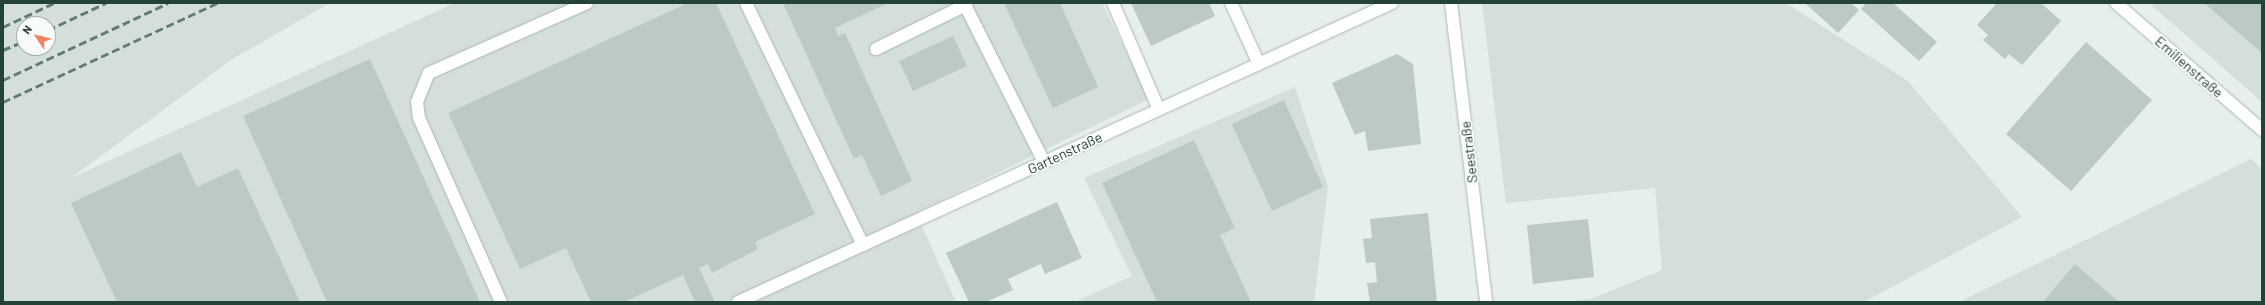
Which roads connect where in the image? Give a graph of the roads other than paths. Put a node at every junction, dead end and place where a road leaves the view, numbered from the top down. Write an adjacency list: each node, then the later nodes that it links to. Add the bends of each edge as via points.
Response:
1 (587, 3): 15 (street, via 429,73 417,102 419,118)
2 (746, 3): 14 (street)
3 (1113, 3): 11 (street)
4 (1231, 3): 10 (street)
5 (1392, 3): 10 (street, Gartenstraße)
6 (1451, 3): 17 (street, Seestraße)
7 (2116, 3): 12 (street, Emilienstraße)
8 (965, 4): 9 (street); 13 (street)
9 (876, 50)
10 (1259, 64): 11 (street, Gartenstraße)
11 (1158, 110): 13 (street, Gartenstraße)
12 (2262, 130)
13 (1044, 162): 14 (street, Gartenstraße)
14 (863, 245): 16 (street, Gartenstraße)
15 (501, 302)
16 (738, 302)
17 (1486, 302)

